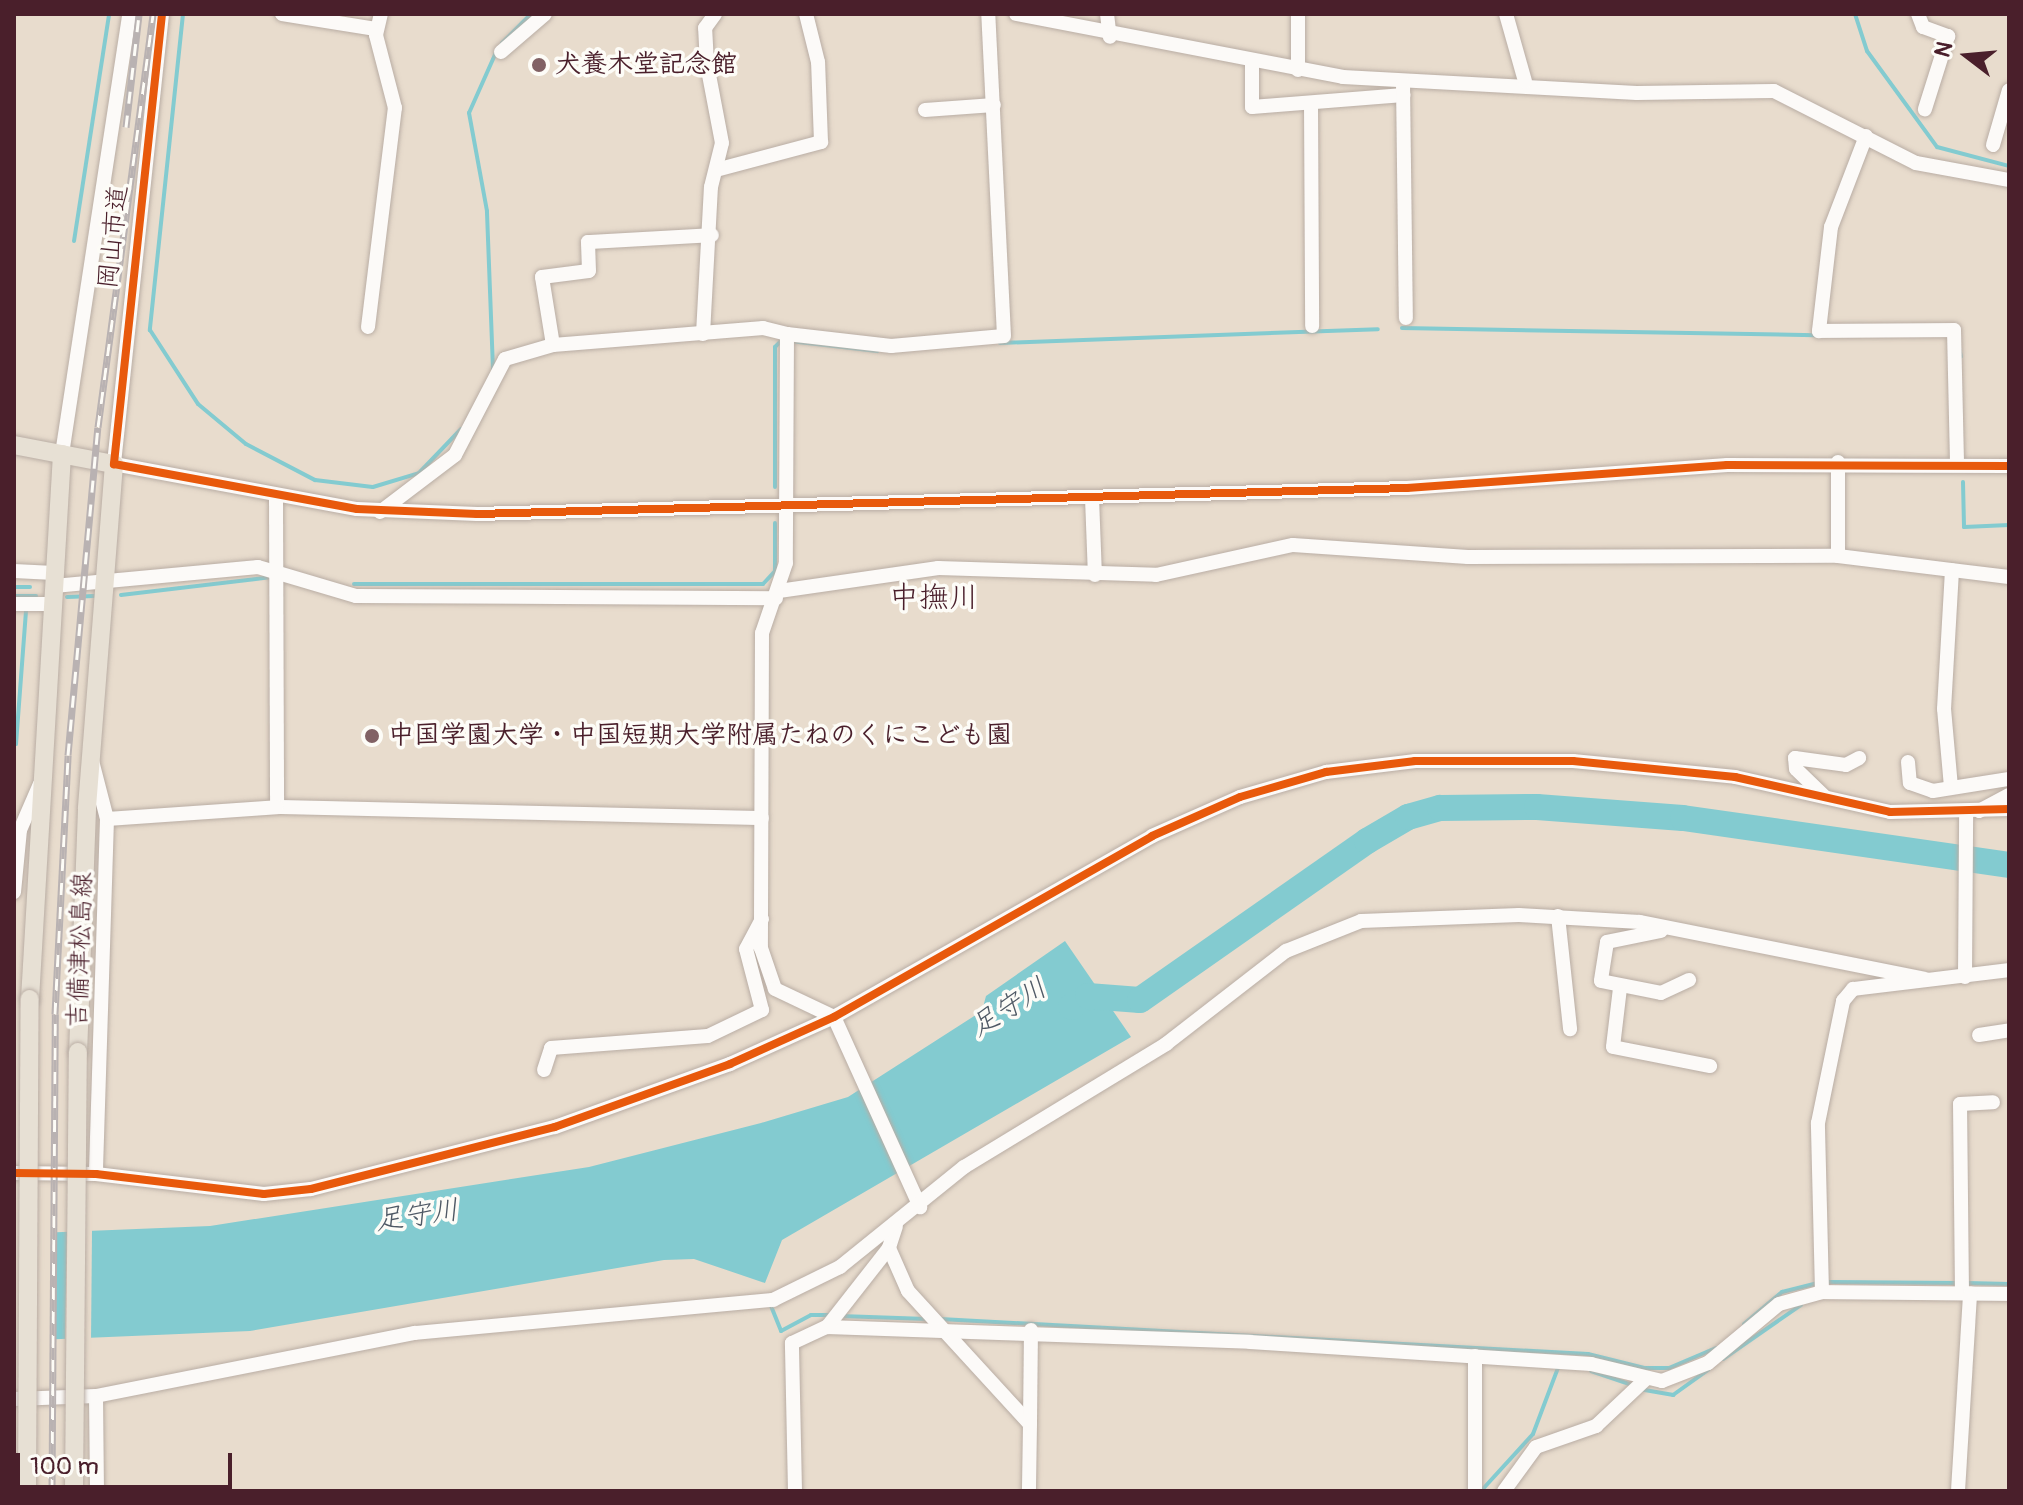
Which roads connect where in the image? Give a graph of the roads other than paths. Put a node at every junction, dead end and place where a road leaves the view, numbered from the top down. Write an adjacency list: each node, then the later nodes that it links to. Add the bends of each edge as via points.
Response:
1 (129, 14): 38 (street, 岡山市道)
2 (162, 14): 40 (street, 岡山市道)
3 (282, 14): 14 (street)
4 (381, 14): 14 (street)
5 (545, 14): 16 (street)
6 (715, 14): 28 (street, via 705,28 722,143)
7 (806, 14): 28 (street, via 818,62 821,142)
8 (988, 14): 23 (street)
9 (1016, 14): 15 (street)
10 (1107, 14): 15 (street)
11 (1298, 14): 18 (street)
12 (1506, 14): 19 (street)
13 (1918, 14): 24 (street, via 1923,27 1948,36)
14 (376, 29): 33 (street, via 395,108)
15 (1110, 37): 17 (street)
16 (501, 52)
17 (1252, 63): 18 (street); 22 (street, via 1252,107)
18 (1298, 70): 20 (street)
19 (1525, 81): 20 (street); 26 (street, via 1637,93 1774,91)
20 (1403, 89): 22 (street); 31 (street)
21 (2009, 90): 27 (street)
22 (1311, 103): 32 (street)
23 (994, 105): 25 (street); 35 (street, via 1004,336 891,346)
24 (1925, 109)
25 (925, 110)
26 (1866, 136): 29 (street, via 1936,170); 41 (street, via 1831,227 1819,331 1954,337)
27 (1993, 145)
28 (716, 170): 30 (street)
29 (2009, 180)
30 (712, 235): 34 (street); 36 (street, via 588,242 589,271 542,277)
31 (1406, 318)
32 (1312, 326)
33 (368, 327)
34 (703, 334): 35 (street); 36 (street)
35 (786, 338): 45 (street)
36 (553, 345): 46 (street, via 505,359 455,455)
37 (14, 445): 38 (main road)
38 (62, 454): 40 (main road); 54 (main road, 吉備津松島線)
39 (1838, 462): 41 (street); 44 (street, via 1407,488); 47 (street)
40 (114, 464): 43 (street); 53 (main road, 吉備津松島線)
41 (1957, 464): 42 (street)
42 (2009, 466)
43 (276, 496): 46 (street); 48 (street)
44 (1092, 498): 45 (street); 51 (street)
45 (781, 505): 46 (street); 55 (street, via 786,563)
46 (380, 512)
47 (1838, 556): 49 (street); 51 (street, via 1468,557 1293,545 1156,575)
48 (278, 568): 53 (street); 55 (street, via 356,596); 65 (street)
49 (1952, 570): 52 (street); 62 (street, via 1944,709)
50 (14, 571): 54 (street)
51 (1095, 575): 55 (street, via 938,568)
52 (2009, 577)
53 (105, 585): 54 (street); 57 (main road, 吉備津松島線)
54 (53, 588): 56 (street); 61 (main road, 吉備津松島線)
55 (778, 594): 68 (street, via 762,633)
56 (23, 604)
57 (91, 756): 69 (street); 104 (main road, 吉備津松島線, bridge, via 78,1052)
58 (1859, 758): 64 (street, via 1846,765 1795,758 1796,769)
59 (1908, 762): 62 (street, via 1918,788)
60 (2009, 779): 62 (street)
61 (40, 784): 70 (street); 103 (main road, 吉備津松島線, bridge, via 30,999)
62 (1951, 787)
63 (2009, 795): 67 (street)
64 (1825, 797): 67 (street, via 1890,812); 80 (street, via 1694,771 1573,761 1415,761 1326,772 1240,797 1152,836)
65 (277, 807): 68 (street); 69 (street)
66 (2009, 809): 67 (street)
67 (1969, 816): 76 (street)
68 (762, 818): 73 (street)
69 (107, 819): 88 (street)
70 (17, 829): 71 (street)
71 (14, 892)
72 (1558, 916): 74 (street); 81 (street); 89 (street, via 1409,917 1324,931 1286,951 1166,1044 989,1149)
73 (762, 919): 80 (street, via 761,948 775,989); 85 (street, via 746,949 762,1010 708,1036 551,1048)
74 (1685, 928): 77 (street); 79 (street, via 1607,942 1601,981)
75 (2009, 970): 76 (street)
76 (1964, 973): 77 (street)
77 (1924, 979): 92 (street, via 1853,989 1843,1001 1818,1123)
78 (1689, 980): 79 (street, via 1661,993)
79 (1620, 988): 84 (street, via 1613,1047)
80 (835, 1019): 88 (street, via 618,1107 311,1189 264,1194); 89 (street)
81 (1570, 1029)
82 (2009, 1030): 83 (street)
83 (1979, 1035)
84 (1710, 1066)
85 (544, 1070)
86 (1993, 1102): 93 (street, via 1960,1104)
87 (14, 1173): 88 (street)
88 (96, 1174)
89 (918, 1203): 90 (street)
90 (896, 1226): 91 (street); 100 (street, via 811,1284 752,1305 415,1333)
91 (889, 1248): 95 (street); 96 (street, via 924,1311)
92 (1821, 1286): 93 (street); 99 (street, via 1779,1304 1742,1340 1683,1376)
93 (1966, 1292): 94 (street); 110 (street)
94 (2009, 1294)
95 (833, 1320): 96 (street); 106 (street, via 792,1343)
96 (944, 1330): 97 (street); 102 (street)
97 (1031, 1330): 98 (street); 102 (street)
98 (1475, 1356): 99 (street, via 1591,1364); 108 (street)
99 (1640, 1385): 109 (street, via 1596,1426 1536,1447)
100 (96, 1396): 101 (street); 105 (street)
101 (14, 1399)
102 (1030, 1424): 107 (street)
103 (27, 1491)
104 (74, 1491)
105 (97, 1491)
106 (795, 1491)
107 (1029, 1491)
108 (1475, 1491)
109 (1504, 1491)
110 (1958, 1491)

